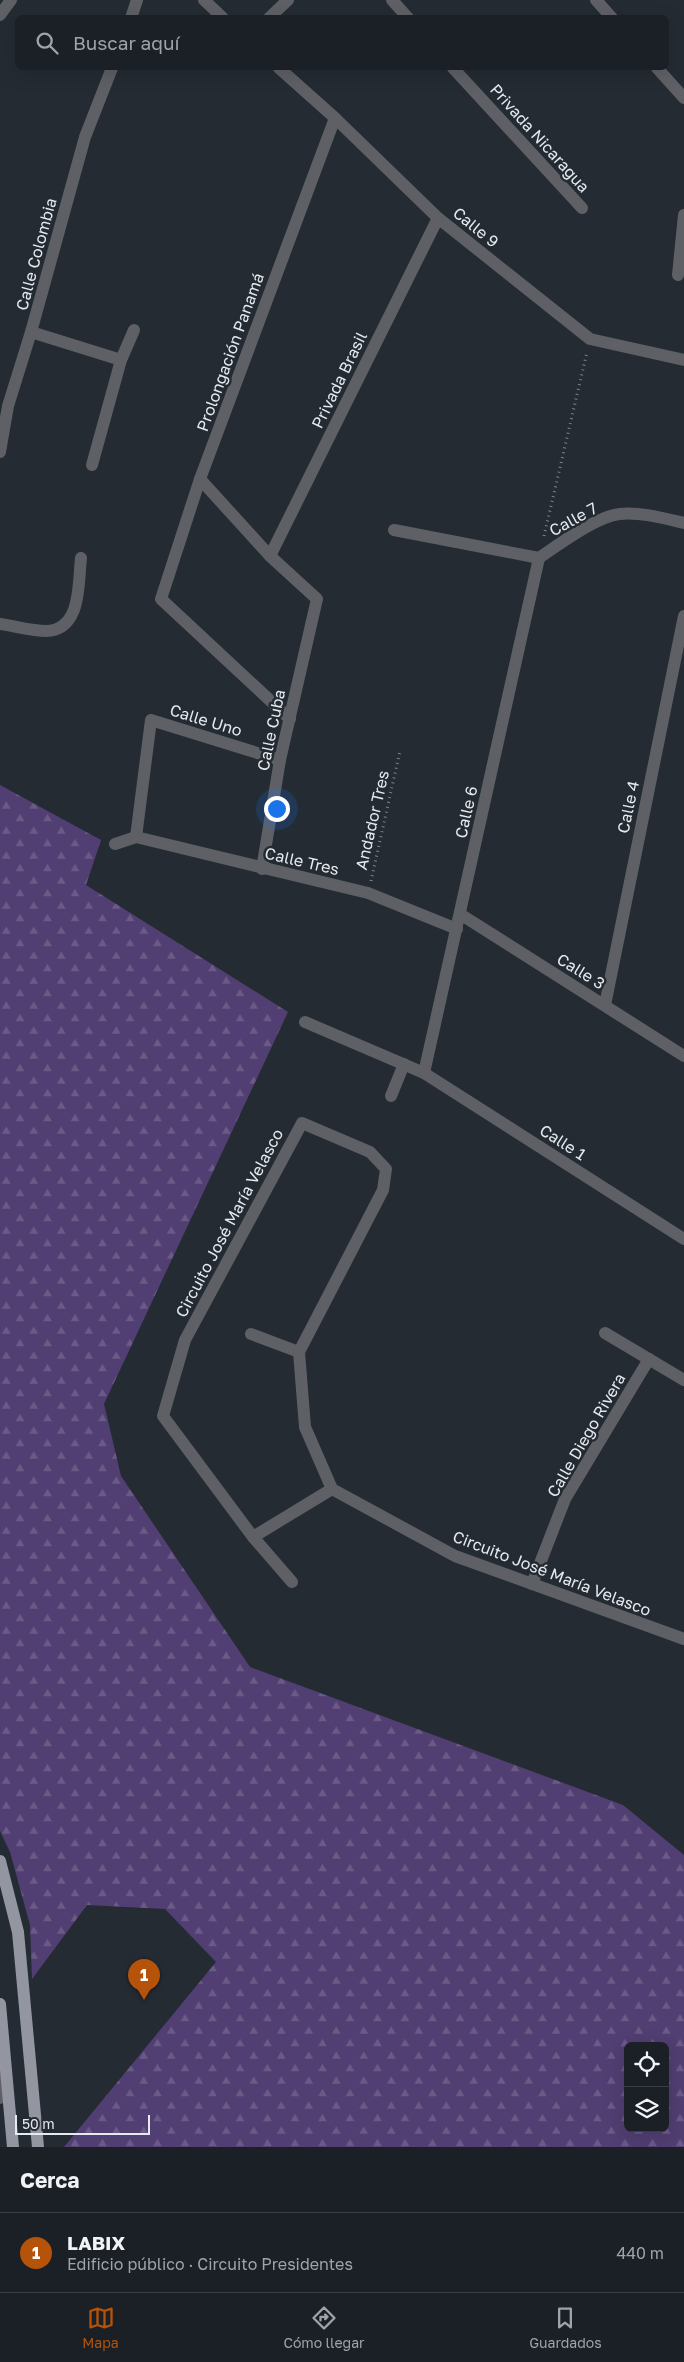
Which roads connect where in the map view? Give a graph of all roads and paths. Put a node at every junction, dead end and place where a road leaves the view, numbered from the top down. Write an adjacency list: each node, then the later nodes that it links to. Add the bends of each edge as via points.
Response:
1 (11, 0): 7 (street)
2 (137, 0): 8 (street)
3 (204, 0): 9 (street)
4 (288, 0): 10 (street)
5 (392, 0): 11 (street)
6 (596, 0): 12 (street)
7 (0, 15)
8 (132, 15)
9 (220, 15)
10 (272, 15)
11 (405, 15)
12 (609, 15)
13 (111, 70): 24 (street, Calle Colombia, via 85,137)
14 (281, 70): 18 (street, Calle 9)
15 (455, 70): 19 (street, Privada Nicaragua)
16 (659, 70): 17 (street)
17 (684, 98)
18 (335, 118): 21 (street, Calle 9); 31 (street, Prolongación Panamá)
19 (582, 208)
20 (684, 215): 22 (street)
21 (438, 218): 25 (street, Calle 9); 34 (street, Privada Brasil)
22 (678, 274)
23 (134, 330): 26 (street)
24 (31, 332): 26 (street); 28 (street, Calle Colombia)
25 (590, 340): 27 (street, Calle 9); 36 (path)
26 (121, 360): 30 (street)
27 (684, 360)
28 (4, 404): 29 (street, Calle Colombia)
29 (0, 452)
30 (92, 465)
31 (200, 479): 34 (street); 39 (street, Prolongación Panamá, via 161,599)
32 (684, 523): 36 (street, Calle 7, via 649,515 618,514 586,528)
33 (394, 530): 36 (street)
34 (270, 556): 39 (street, Calle Cuba, via 317,599)
35 (81, 558): 38 (street, via 76,611 62,625 47,631)
36 (539, 558): 46 (street, Calle 6)
37 (684, 616): 48 (street, Calle 4)
38 (0, 624)
39 (290, 719): 41 (street, Calle Cuba)
40 (400, 752): 45 (path, Andador Tres)
41 (280, 760): 42 (street, Calle Uno, via 151,720); 44 (street, Calle Cuba)
42 (136, 836): 43 (street); 44 (street, Calle Tres)
43 (115, 844)
44 (262, 869): 45 (street, Calle Tres)
45 (368, 893): 47 (street, Calle Tres)
46 (460, 914): 47 (street, Calle 6); 48 (street, Calle 3)
47 (457, 929): 52 (street, Calle 6)
48 (605, 1005): 50 (street, Calle 3)
49 (305, 1022): 51 (street, Calle 1)
50 (684, 1056)
51 (404, 1064): 52 (street, Calle 1); 53 (street)
52 (424, 1073): 54 (street, Calle 1)
53 (392, 1096)
54 (684, 1239)
55 (605, 1333): 58 (street)
56 (251, 1334): 57 (street)
57 (299, 1352): 60 (street, via 305,1427); 61 (street, Circuito José María Velasco, via 383,1190 386,1169 370,1152 302,1123 185,1340 163,1416)
58 (649, 1359): 59 (street); 63 (street, Calle Diego Rivera, via 565,1499)
59 (684, 1380)
60 (332, 1489): 61 (street); 63 (street, Circuito José María Velasco, via 455,1556)
61 (253, 1537): 62 (street)
62 (292, 1582)
63 (532, 1584): 64 (street, Circuito José María Velasco)
64 (684, 1639)
65 (0, 1861): 70 (main road, via 18,1932)
66 (0, 2004): 67 (main road)
67 (6, 2071): 68 (street); 69 (main road)
68 (0, 2098)
69 (13, 2147)
70 (38, 2147)

